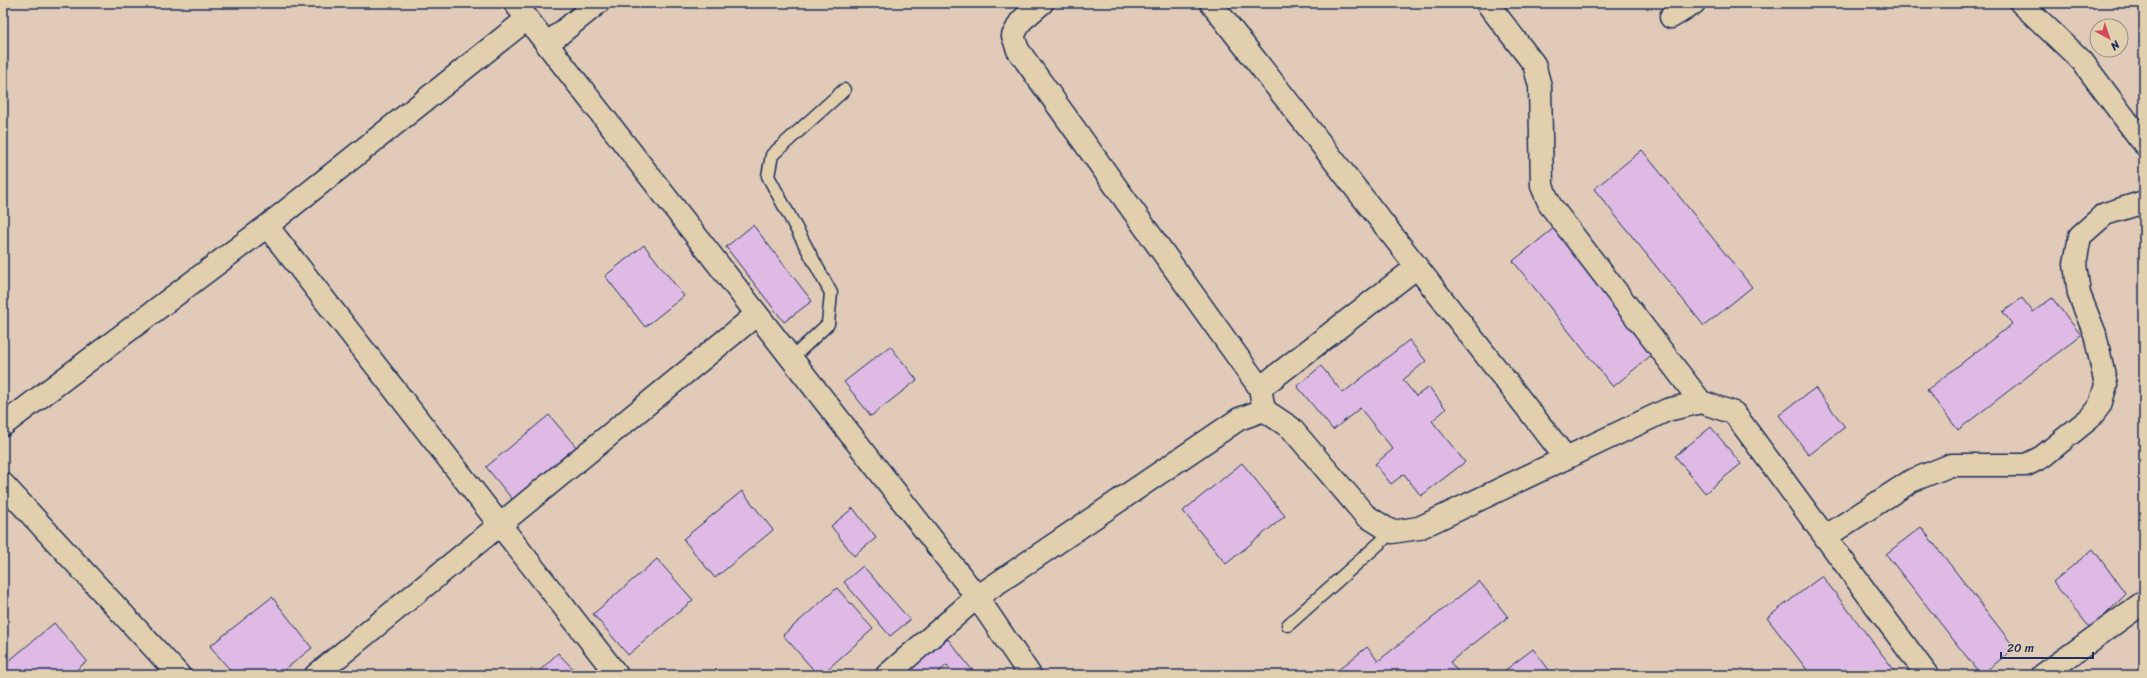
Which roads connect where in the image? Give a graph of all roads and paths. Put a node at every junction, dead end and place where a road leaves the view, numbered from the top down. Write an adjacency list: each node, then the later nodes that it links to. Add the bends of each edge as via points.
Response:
1 (598, 3): 9 (street)
2 (1042, 3): 17 (street, via 1021,20 1012,36 1018,50)
3 (1211, 3): 14 (street)
4 (1487, 3): 18 (street, via 1534,64 1540,86 1542,186 1550,205)
5 (1694, 3): 8 (street)
6 (2021, 3): 11 (street, via 2082,61)
7 (521, 11): 9 (street); 13 (street)
8 (1671, 17)
9 (547, 44): 15 (street)
10 (844, 90): 16 (lane, via 772,155 768,176 831,293 828,324)
11 (2144, 144)
12 (2144, 202): 25 (street, via 2105,214 2080,236 2076,264 2079,294 2095,334 2106,384 2100,405 2090,418 2042,458 2026,465 1951,465 1911,481)
13 (267, 226): 20 (street); 23 (street)
14 (1417, 267): 17 (street); 21 (street)
15 (756, 315): 16 (street); 23 (street)
16 (791, 359): 26 (street)
17 (1260, 388): 19 (street)
18 (1701, 402): 21 (street, via 1667,410); 25 (street, via 1734,413)
19 (1264, 410): 24 (street, via 1291,428 1365,515); 26 (street, via 1239,419)
20 (3, 425)
21 (1566, 458): 24 (street, via 1419,528)
22 (3, 484): 29 (street)
23 (499, 526): 30 (street); 31 (street)
24 (1392, 532): 28 (lane)
25 (1825, 537): 34 (street)
26 (977, 597): 32 (street); 33 (street)
27 (2143, 605): 35 (street)
28 (1288, 625)
29 (179, 675)
30 (316, 675)
31 (617, 675)
32 (887, 675)
33 (1030, 675)
34 (1927, 675)
35 (2043, 675)

